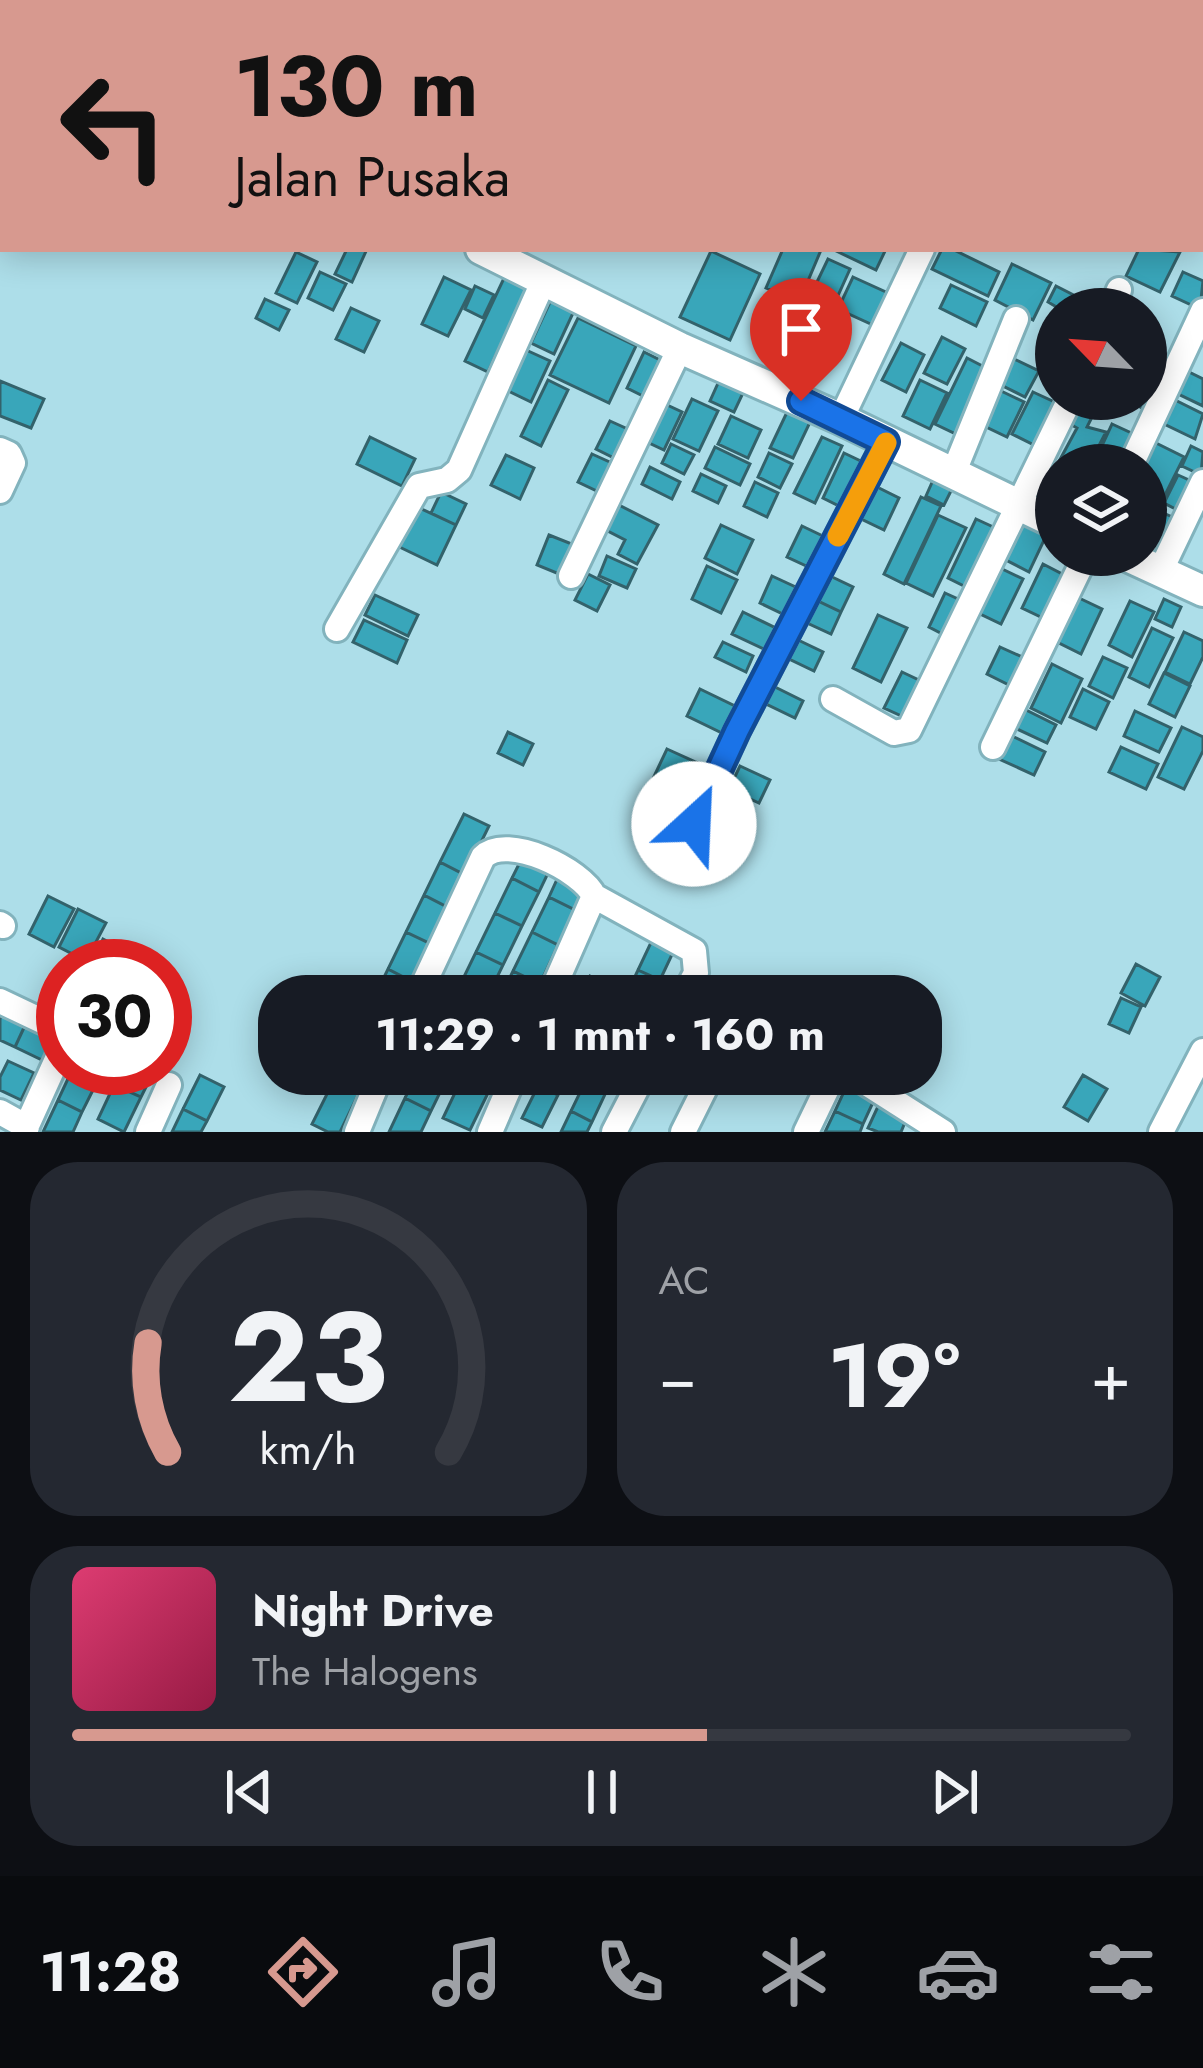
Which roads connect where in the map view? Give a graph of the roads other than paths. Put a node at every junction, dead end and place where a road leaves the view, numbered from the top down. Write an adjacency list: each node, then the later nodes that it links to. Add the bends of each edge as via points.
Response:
1 (921, 252): 7 (street)
2 (514, 256): 3 (street)
3 (544, 280): 6 (street); 22 (street, via 459,470 418,486)
4 (1203, 311): 10 (street)
5 (1016, 319): 12 (street)
6 (680, 348): 7 (street); 19 (street)
7 (841, 419): 9 (street)
8 (1060, 420): 15 (street)
9 (886, 442): 12 (street); 25 (street)
10 (1141, 444)
11 (0, 450): 14 (street, via 13,463)
12 (953, 474): 15 (street)
13 (1203, 482): 17 (street)
14 (0, 491)
15 (1020, 506): 16 (street); 23 (street, via 909,730 894,734)
16 (1035, 513)
17 (1167, 557)
18 (1167, 575): 21 (street)
19 (571, 576)
20 (1076, 576): 24 (street)
21 (1203, 591)
22 (337, 629)
23 (833, 700)
24 (993, 747)
25 (694, 824)
26 (594, 896): 27 (street, via 587,883 522,849 490,850); 28 (street); 29 (street, via 694,951)
27 (428, 975)
28 (559, 975)
29 (695, 975)
30 (0, 1001): 31 (street)
31 (36, 1018)
32 (1203, 1052): 50 (street)
33 (41, 1095): 43 (street)
34 (165, 1095): 44 (street)
35 (372, 1095): 45 (street)
36 (506, 1095): 46 (street)
37 (633, 1095): 47 (street)
38 (702, 1095): 48 (street)
39 (824, 1095): 49 (street)
40 (883, 1095): 42 (street)
41 (0, 1112): 43 (street)
42 (931, 1128)
43 (26, 1129)
44 (148, 1132)
45 (357, 1132)
46 (490, 1132)
47 (614, 1132)
48 (683, 1132)
49 (806, 1132)
50 (1161, 1132)

